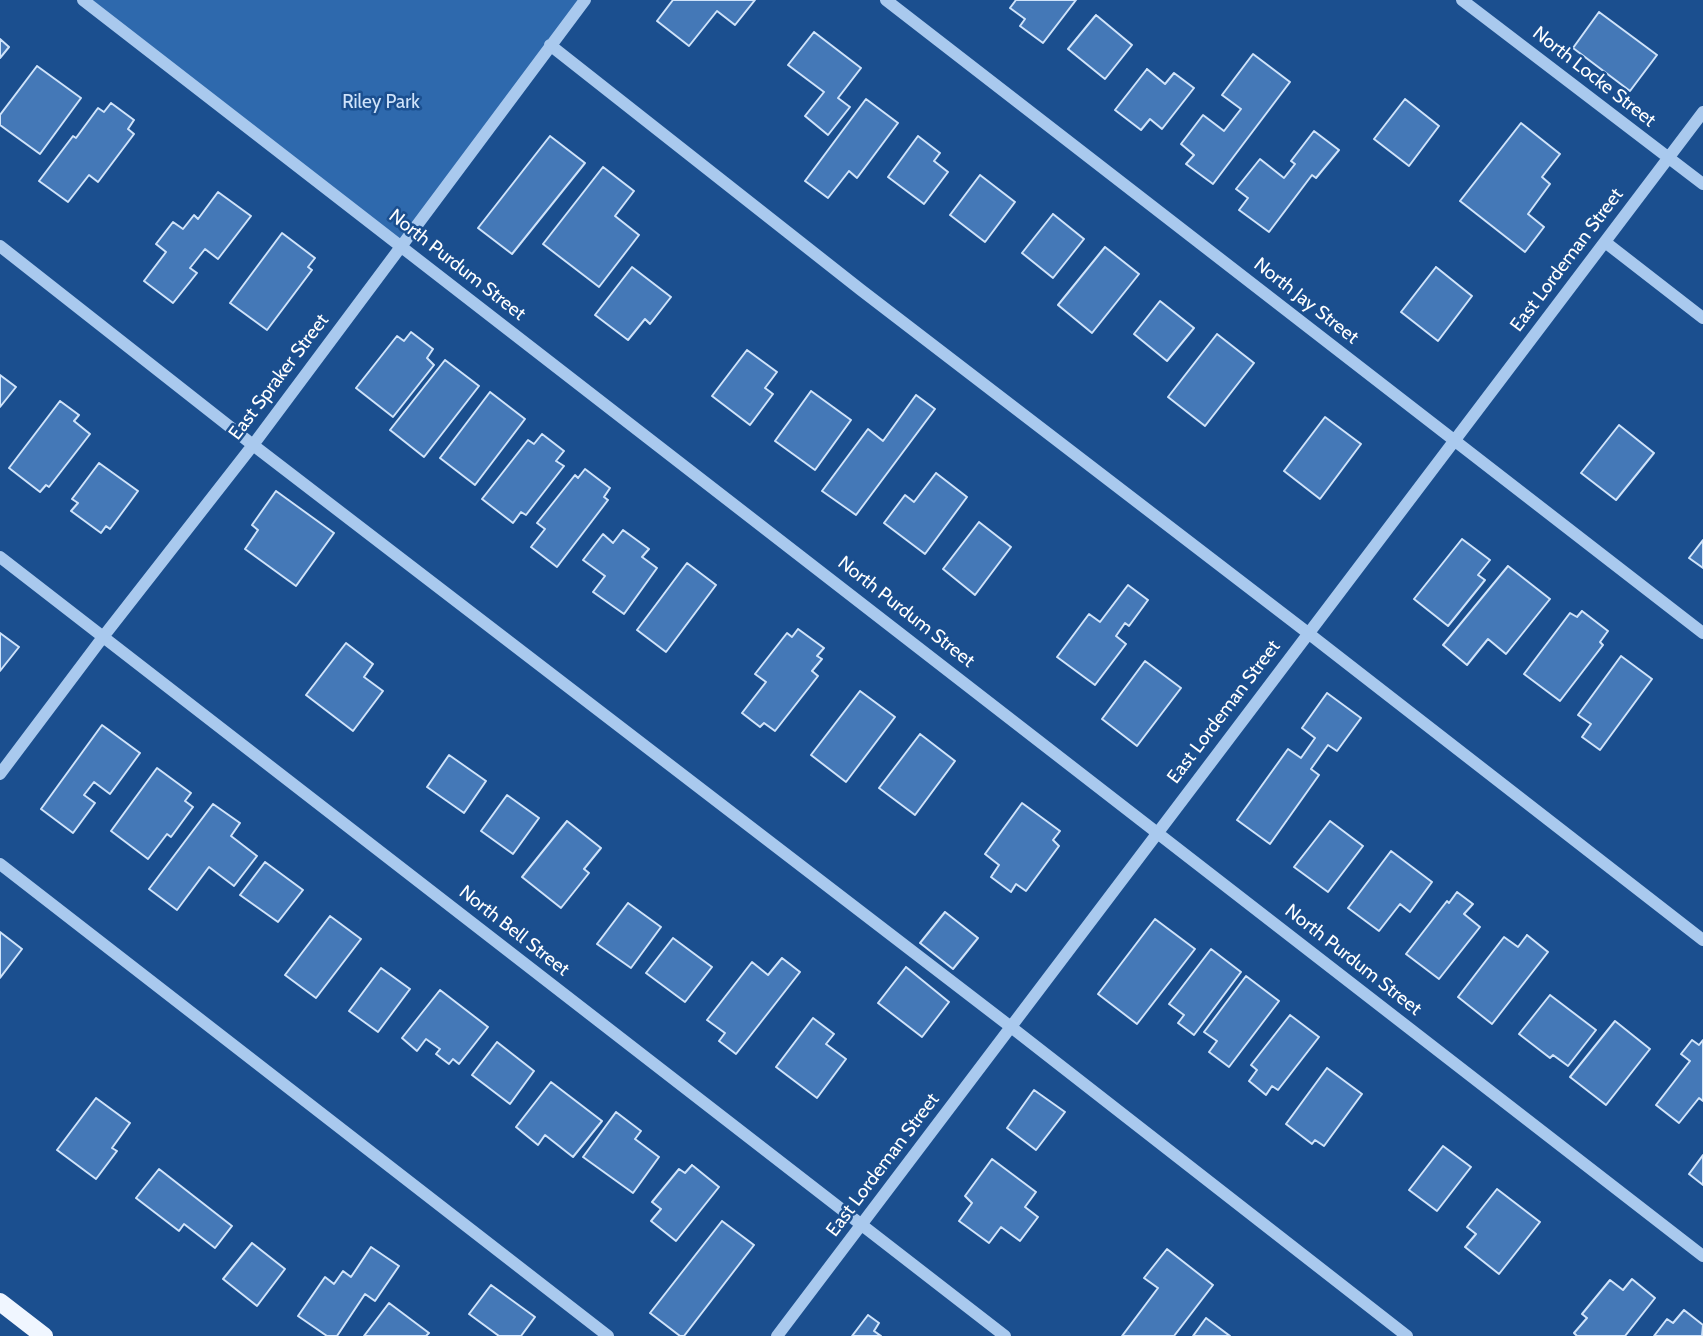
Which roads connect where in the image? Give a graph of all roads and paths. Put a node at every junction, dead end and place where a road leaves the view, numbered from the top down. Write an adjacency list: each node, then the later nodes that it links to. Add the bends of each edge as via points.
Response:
1 (83, 0): 11 (street, North Purdum Street)
2 (585, 0): 5 (street, East Spraker Street)
3 (886, 0): 13 (street, North Jay Street)
4 (1462, 0): 7 (street, North Locke Street)
5 (550, 45): 11 (street, East Spraker Street); 16 (street)
6 (1703, 112): 7 (street, East Lordeman Street)
7 (1668, 158): 8 (street, North Locke Street); 9 (street, East Lordeman Street)
8 (1703, 184)
9 (1605, 242): 12 (street); 13 (street, East Lordeman Street)
10 (0, 246): 14 (street)
11 (400, 246): 14 (street, East Spraker Street); 20 (street, North Purdum Street)
12 (1703, 318)
13 (1454, 440): 16 (street, East Lordeman Street); 17 (street, North Jay Street)
14 (253, 445): 18 (street, East Spraker Street); 23 (street)
15 (0, 557): 18 (street, North Bell Street)
16 (1308, 633): 20 (street, East Lordeman Street); 22 (street)
17 (1703, 633)
18 (103, 637): 19 (street, East Spraker Street); 24 (street, North Bell Street)
19 (0, 774)
20 (1158, 833): 23 (street, East Lordeman Street); 25 (street, North Purdum Street)
21 (0, 864): 28 (street)
22 (1703, 940)
23 (1011, 1027): 24 (street, East Lordeman Street); 31 (street)
24 (861, 1225): 29 (street, East Lordeman Street); 30 (street, North Bell Street)
25 (1703, 1256)
26 (0, 1302): 27 (main road)
27 (44, 1336)
28 (608, 1336)
29 (777, 1336)
30 (1004, 1336)
31 (1407, 1336)

